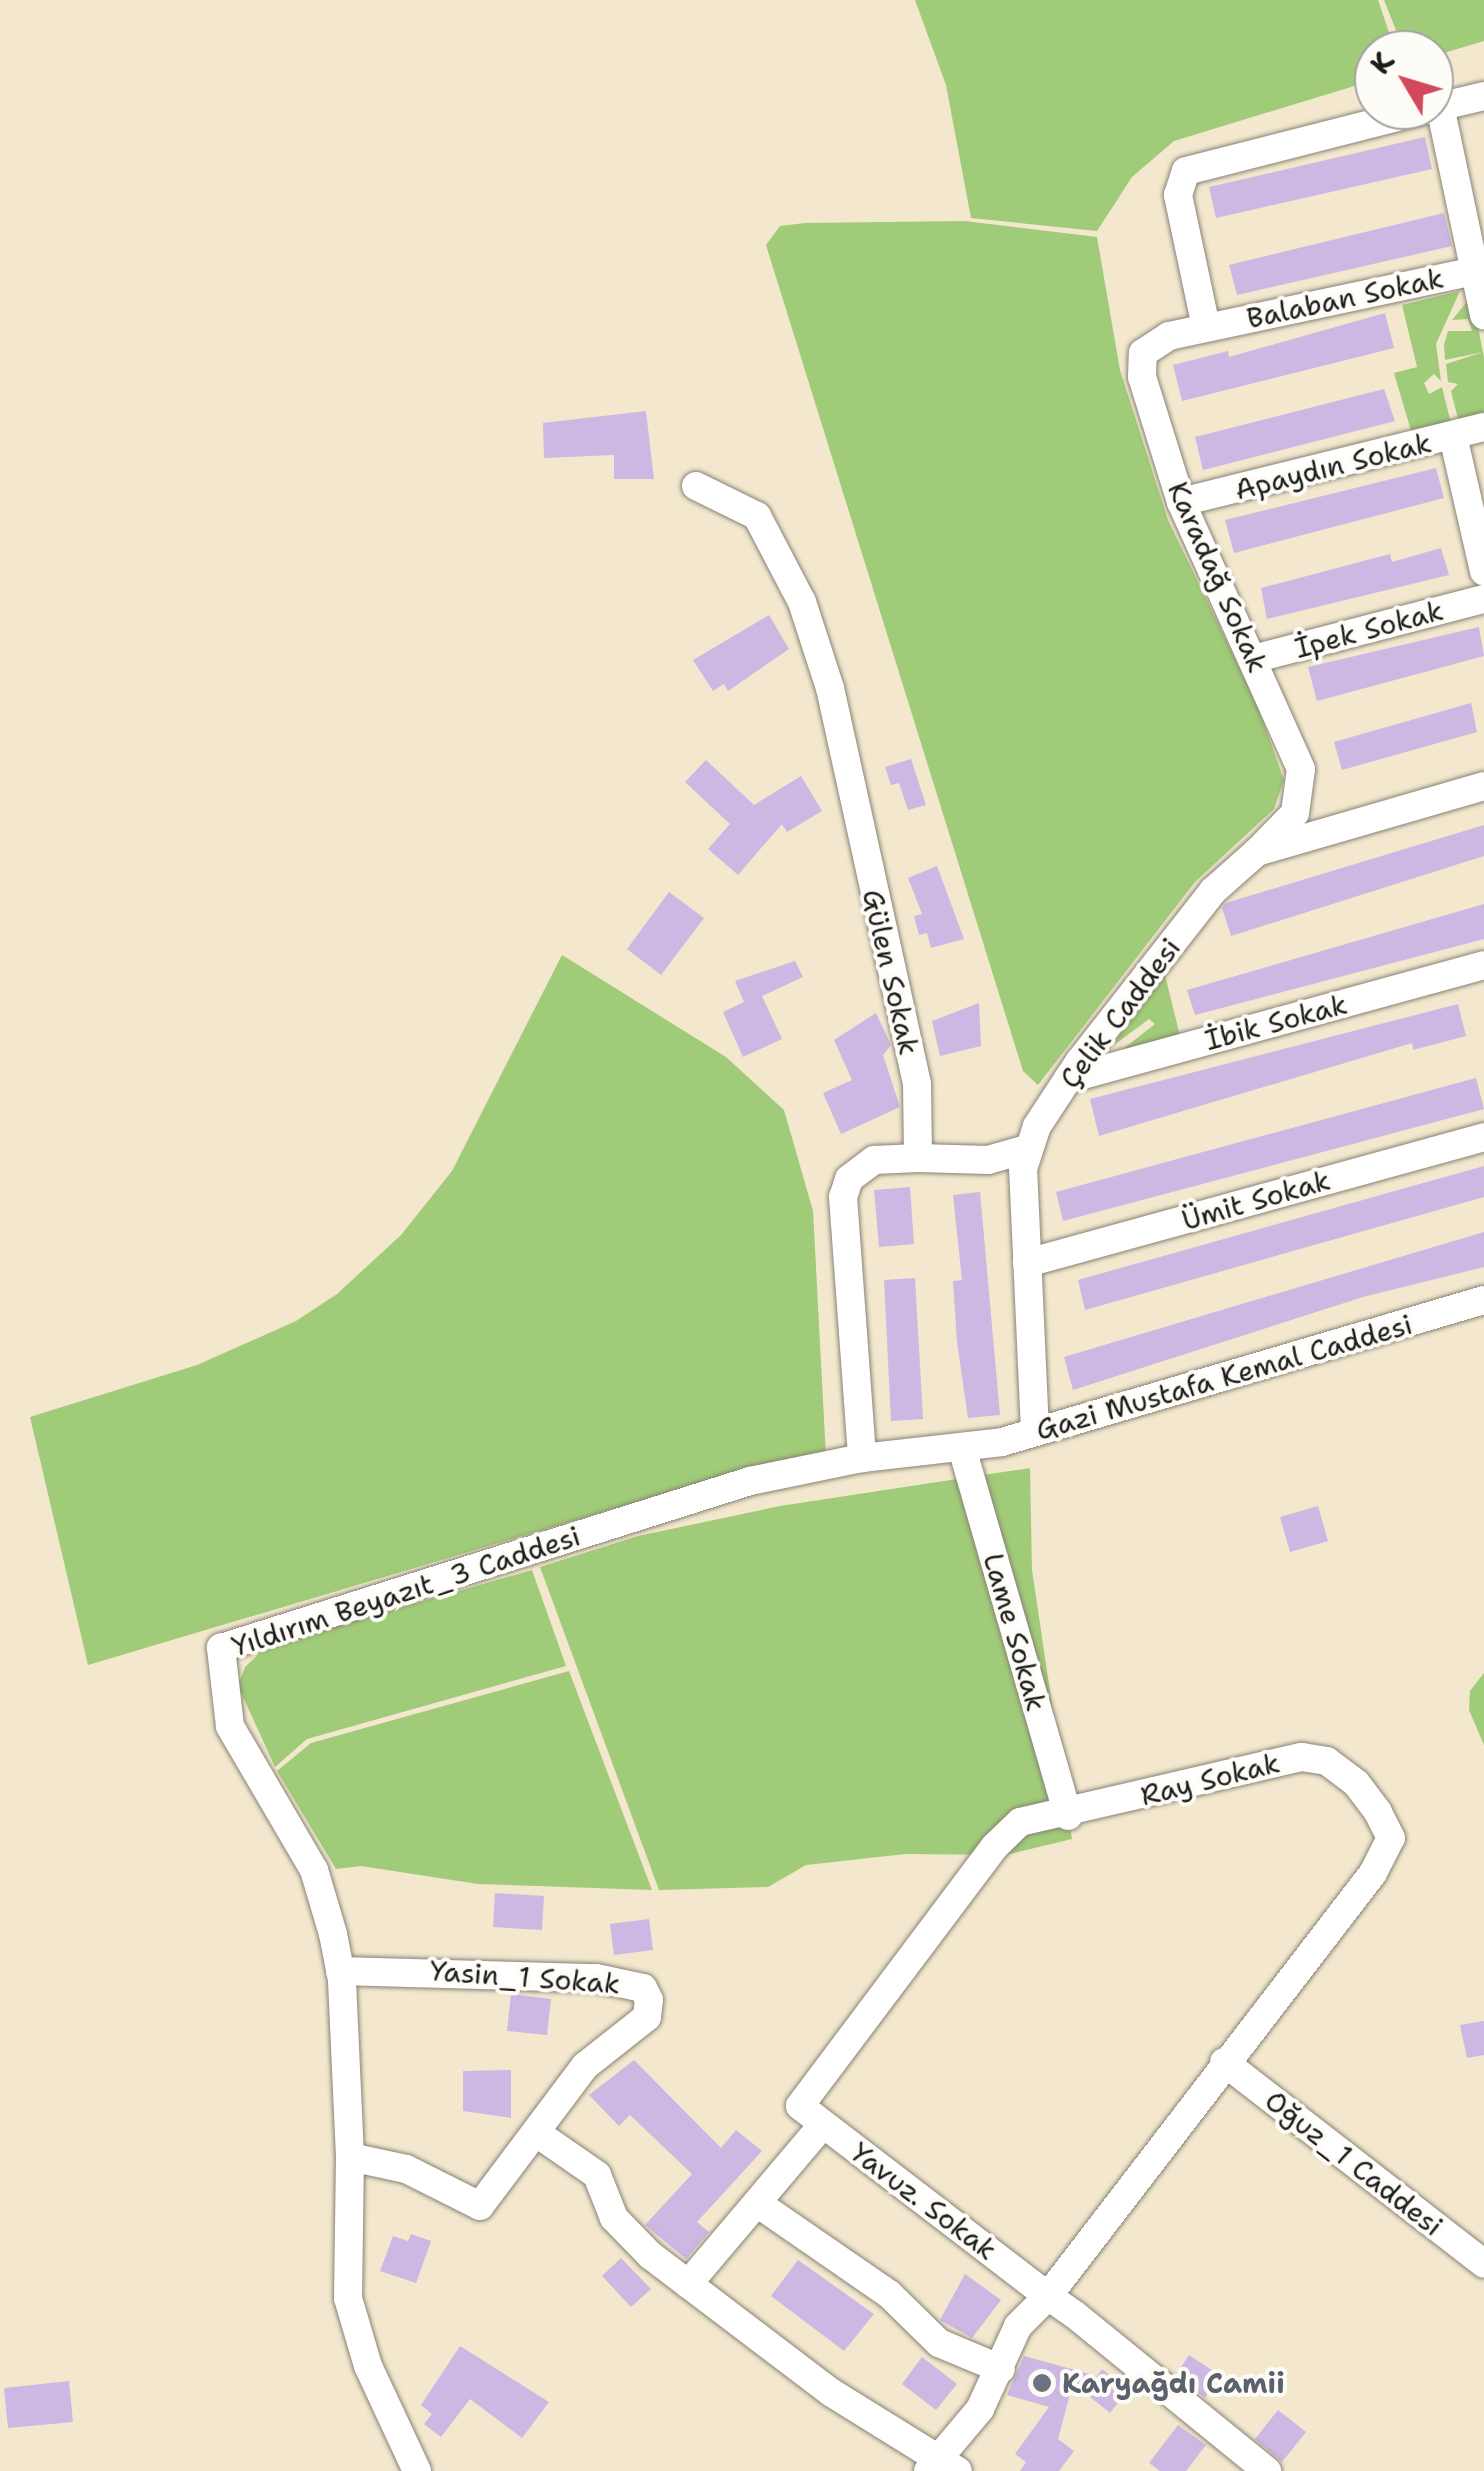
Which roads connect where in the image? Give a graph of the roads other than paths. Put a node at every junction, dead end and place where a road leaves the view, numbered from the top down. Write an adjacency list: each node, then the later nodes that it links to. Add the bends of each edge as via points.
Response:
1 (1484, 96): 2 (street)
2 (1454, 103)
3 (1354, 128): 7 (street, via 1186,170 1178,195)
4 (1439, 130): 5 (street)
5 (1479, 270): 6 (street); 7 (street, Balaban Sokak)
6 (1484, 315)
7 (1206, 327): 11 (street, Karadağ Sokak, via 1156,339 1140,364)
8 (1484, 427): 9 (street, Apaydın Sokak)
9 (1453, 436): 11 (street, Apaydın Sokak); 12 (street)
10 (696, 486): 21 (street, Gülen Sokak, via 756,516 802,602 830,688 917,1084)
11 (1182, 502): 14 (street, Karadağ Sokak)
12 (1484, 570)
13 (1484, 600): 14 (street, İpek Sokak)
14 (1254, 659): 16 (street, Karadağ Sokak, via 1303,779 1295,813)
15 (1484, 786): 16 (street, Çelik Caddesi)
16 (1257, 852): 18 (street, Çelik Caddesi, via 1214,890)
17 (1484, 965): 18 (street, İbik Sokak)
18 (1068, 1079): 20 (street, Çelik Caddesi)
19 (1484, 1136): 22 (street, Ümit Sokak)
20 (1027, 1149): 21 (street, via 988,1160); 22 (street)
21 (918, 1158): 26 (street, via 874,1160 849,1180 843,1197)
22 (1027, 1264): 24 (street)
23 (1484, 1300): 24 (street, Gazi Mustafa Kemal Caddesi)
24 (1035, 1431): 25 (street, Gazi Mustafa Kemal Caddesi)
25 (962, 1448): 26 (street, Yıldırım Beyazıt_3 Caddesi); 27 (street, Lame Sokak)
26 (862, 1458): 28 (street, Yıldırım Beyazıt_3 Caddesi, via 750,1481 221,1648 230,1726 314,1870)
27 (1068, 1816): 29 (street, Ray Sokak, via 1301,1757 1326,1761 1356,1782 1378,1812 1391,1838 1373,1873); 30 (street, Ray Sokak, via 1020,1822 995,1846)
28 (340, 1971): 32 (street, Yasin_1 Sokak, via 578,1976 643,1988 647,2017 585,2066); 33 (street, Yıldırım Beyazıt_3 Caddesi)
29 (1224, 2062): 35 (street, Oğuz_1 Caddesi); 37 (street, Ray Sokak)
30 (800, 2106): 31 (street, Yavuz. Sokak)
31 (823, 2124): 34 (street); 37 (street, Yavuz. Sokak)
32 (538, 2134): 33 (street, Yasin_1 Sokak, via 480,2206 406,2170); 36 (street, via 590,2166 625,2234)
33 (350, 2156): 40 (street, Yıldırım Beyazıt_3 Caddesi, via 348,2298 368,2366)
34 (757, 2203): 36 (street); 38 (street, via 889,2294 940,2343)
35 (1484, 2264)
36 (688, 2284): 39 (street)
37 (1048, 2296): 38 (street, Ray Sokak, via 1018,2326); 41 (street, Yavuz. Sokak)
38 (1000, 2369): 39 (street, Ray Sokak)
39 (942, 2467)
40 (416, 2471)
41 (1267, 2471)

